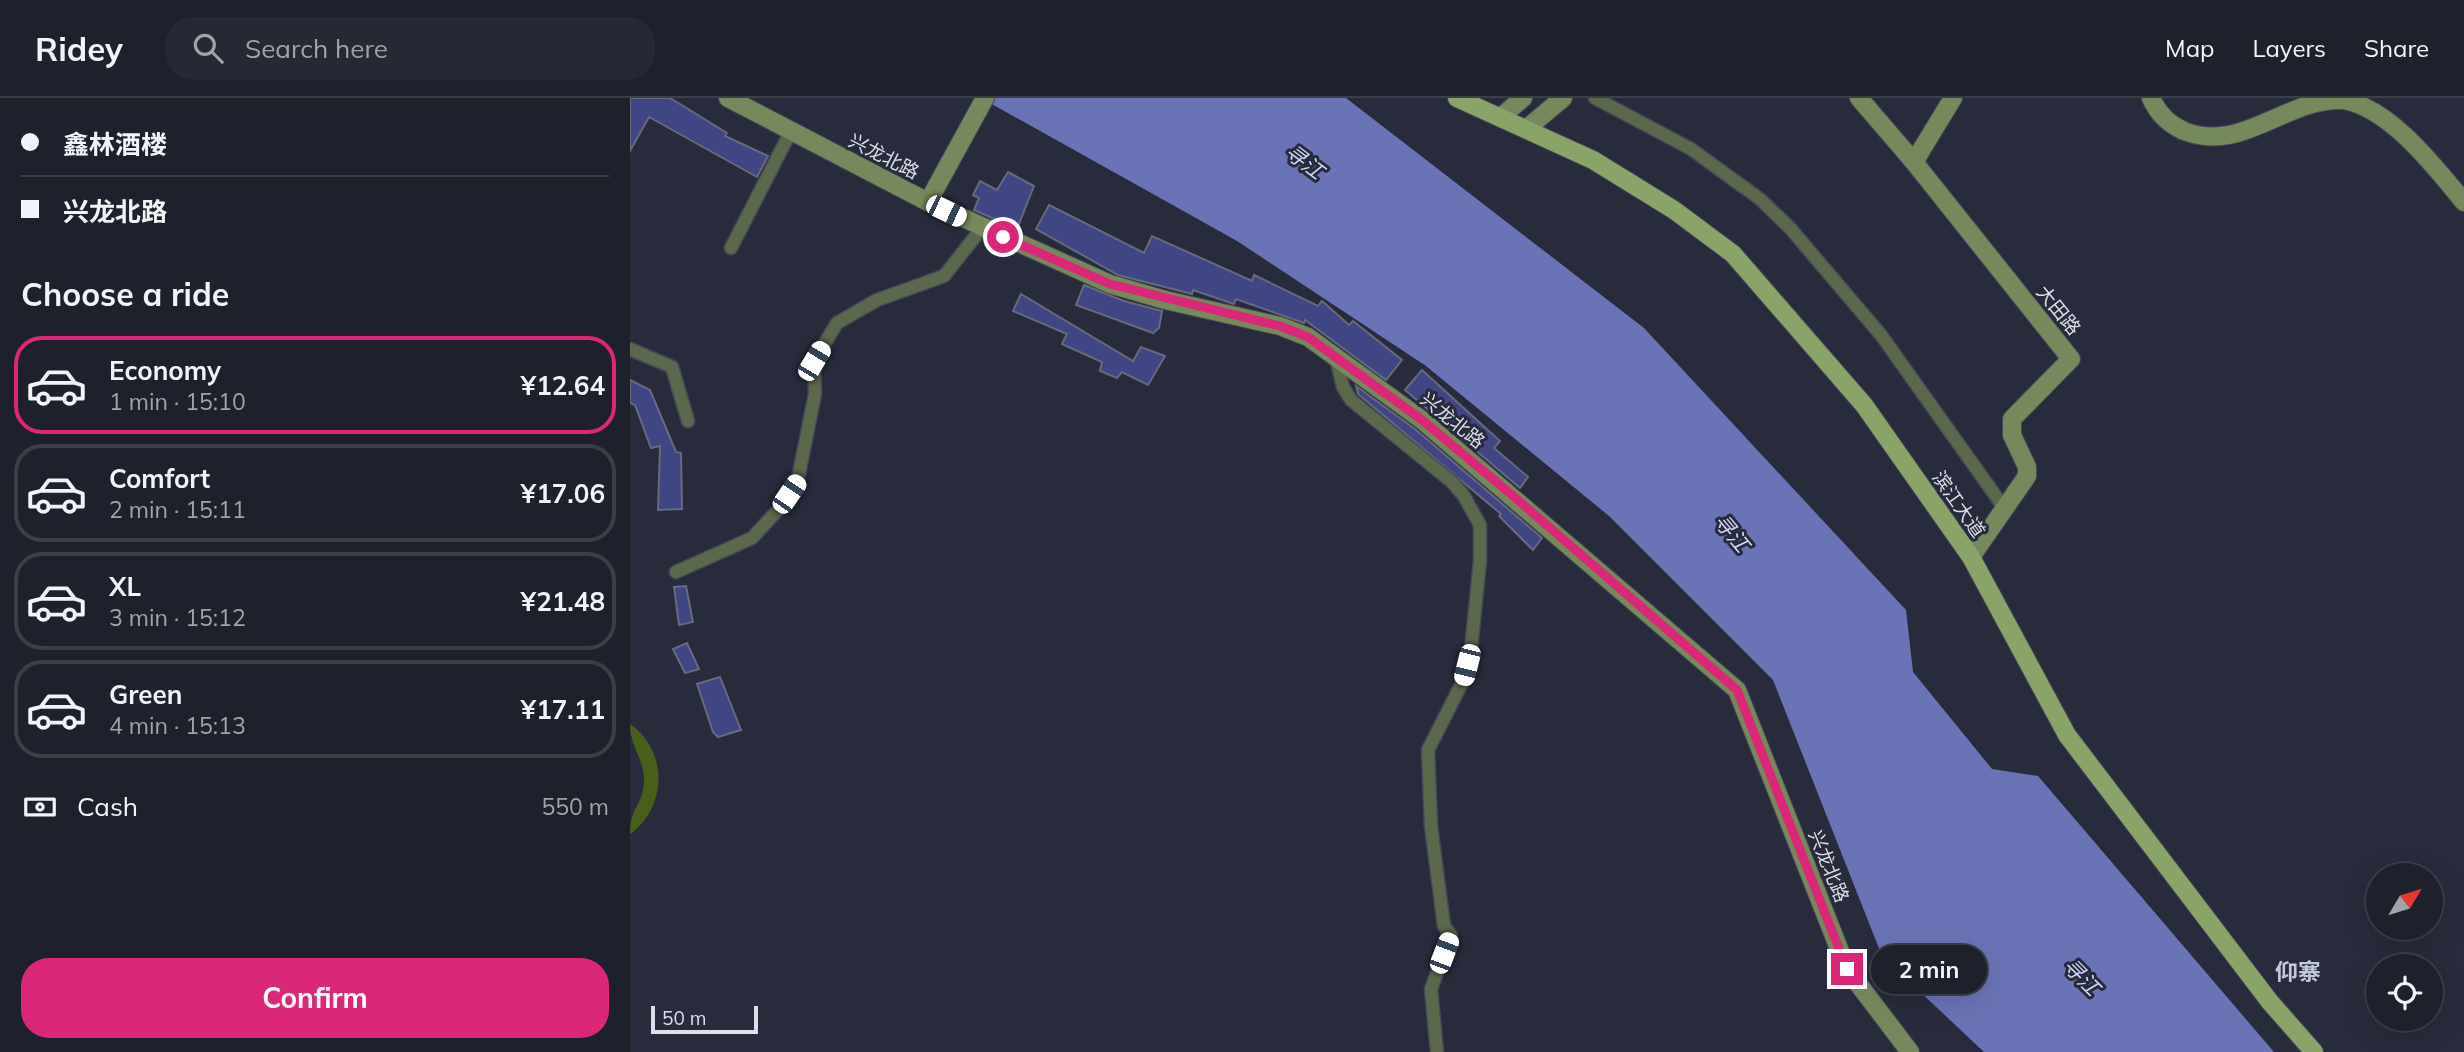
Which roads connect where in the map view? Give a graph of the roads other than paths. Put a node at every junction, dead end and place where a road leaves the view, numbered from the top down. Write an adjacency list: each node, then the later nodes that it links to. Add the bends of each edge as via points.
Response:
1 (728, 98): 12 (main road, 兴龙北路)
2 (985, 98): 14 (main road)
3 (1457, 98): 10 (main road, 滨江大道)
4 (1523, 98): 10 (main road)
5 (1563, 98): 11 (main road)
6 (1595, 98): 21 (street, via 1691,149 1760,199 1790,228 1881,335)
7 (1859, 98): 13 (main road, 大田路)
8 (1953, 98): 13 (main road)
9 (2151, 98): 15 (main road, via 2172,124 2215,138 2312,102 2346,100 2400,132)
10 (1501, 117): 11 (main road, 滨江大道)
11 (1527, 129): 22 (main road, 滨江大道, via 1604,167 1733,254 1864,405)
12 (791, 131): 14 (main road, 兴龙北路); 17 (street)
13 (1914, 162): 21 (main road, 大田路, via 2071,359 2012,419 2012,435 2028,472)
14 (928, 202): 16 (main road, 兴龙北路)
15 (2464, 202)
16 (982, 228): 19 (main road, 兴龙北路, via 1110,284 1280,326 1308,337); 23 (street, via 944,276 877,300 837,323 814,361 815,394 798,480 752,538)
17 (731, 247)
18 (630, 349): 20 (street, via 672,367)
19 (1336, 358): 24 (street, via 1351,400 1452,482 1479,525 1471,649 1463,681 1428,750 1433,839 1444,926 1451,935 1431,989); 25 (main road, 兴龙北路, via 1422,420 1737,690 1847,969)
20 (688, 421)
21 (2005, 509): 22 (main road, 大田路)
22 (1971, 557): 26 (main road, 滨江大道, via 2067,735 2270,1002)
23 (676, 572)
24 (1437, 1052)
25 (1910, 1052)
26 (2314, 1052)

